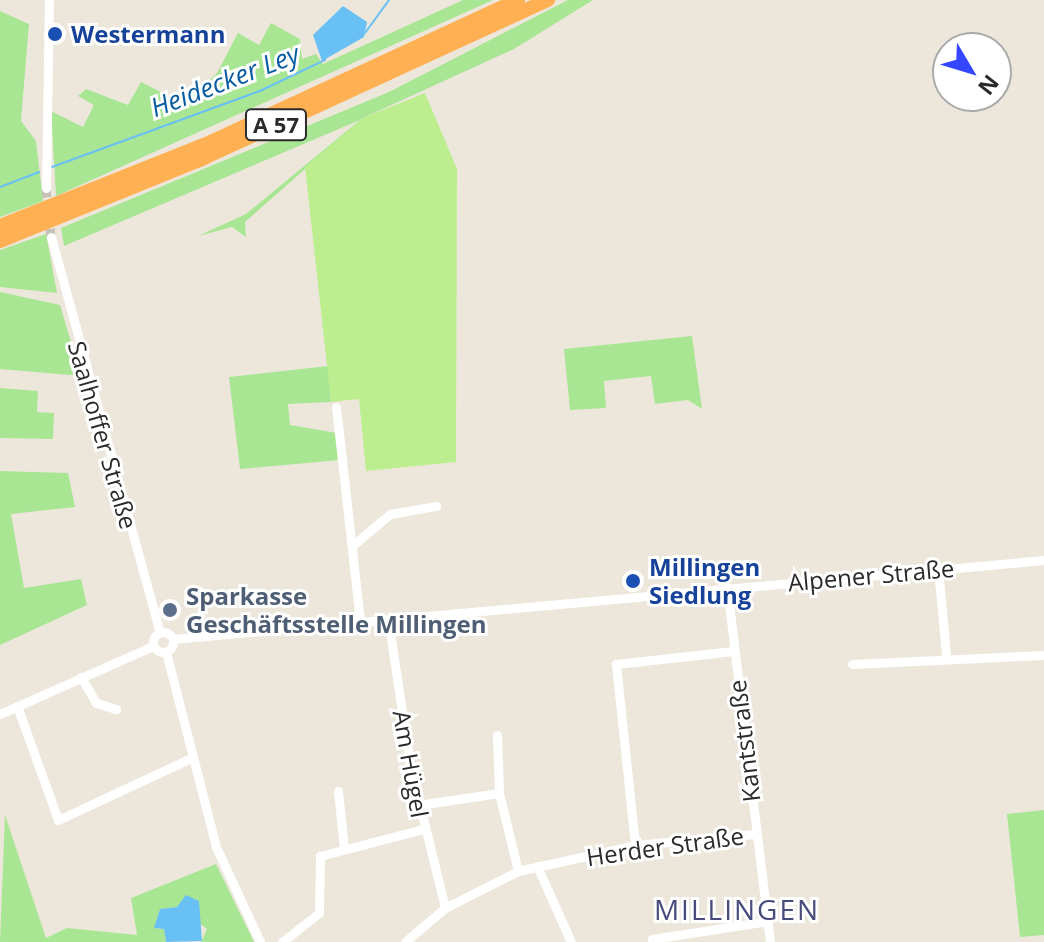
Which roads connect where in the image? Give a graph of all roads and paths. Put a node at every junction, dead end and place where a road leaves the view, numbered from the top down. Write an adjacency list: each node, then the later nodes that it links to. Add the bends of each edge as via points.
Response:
1 (49, 0): 4 (street)
2 (518, 0): 5 (highway, A 57, via 204,145)
3 (548, 0): 7 (highway, A 57, via 204,158)
4 (46, 188)
5 (0, 226)
6 (51, 237): 16 (street, Saalhoffer Straße)
7 (0, 241)
8 (336, 407): 10 (street)
9 (436, 506): 10 (street, via 390,514)
10 (352, 546): 15 (street)
11 (1044, 560): 12 (street, Alpener Straße)
12 (938, 569): 13 (street, Alpener Straße); 21 (street)
13 (727, 587): 14 (street, Alpener Straße); 19 (street, Kantstraße)
14 (388, 619): 15 (street, Alpener Straße); 32 (street, Am Hügel)
15 (360, 621): 17 (street, Alpener Straße)
16 (160, 632): 17 (street); 18 (street)
17 (173, 639): 20 (street)
18 (153, 646): 20 (street); 24 (street)
19 (733, 651): 34 (street, Kantstraße); 35 (street, via 616,664)
20 (166, 652): 29 (street)
21 (946, 654): 22 (street); 23 (street)
22 (1044, 655)
23 (852, 664)
24 (81, 677): 25 (street); 26 (street, via 96,703)
25 (17, 706): 27 (street); 29 (street, via 58,820)
26 (116, 709)
27 (0, 714)
28 (497, 735): 31 (street)
29 (191, 758): 42 (street, via 236,902)
30 (338, 791): 36 (street)
31 (499, 793): 32 (street); 38 (street)
32 (418, 805): 33 (street, Am Hügel)
33 (423, 829): 36 (street); 39 (street, Am Hügel)
34 (756, 834): 35 (street, Herder Straße); 40 (street, Kantstraße)
35 (635, 845): 37 (street, Herder Straße)
36 (344, 849): 43 (street, via 316,859 319,913)
37 (537, 866): 38 (street, Herder Straße); 45 (street)
38 (518, 871): 39 (street, Herder Straße)
39 (445, 908): 44 (street, Herder Straße)
40 (768, 921): 41 (street); 46 (street, Kantstraße)
41 (652, 939)
42 (260, 942)
43 (282, 942)
44 (405, 942)
45 (571, 942)
46 (770, 942)

